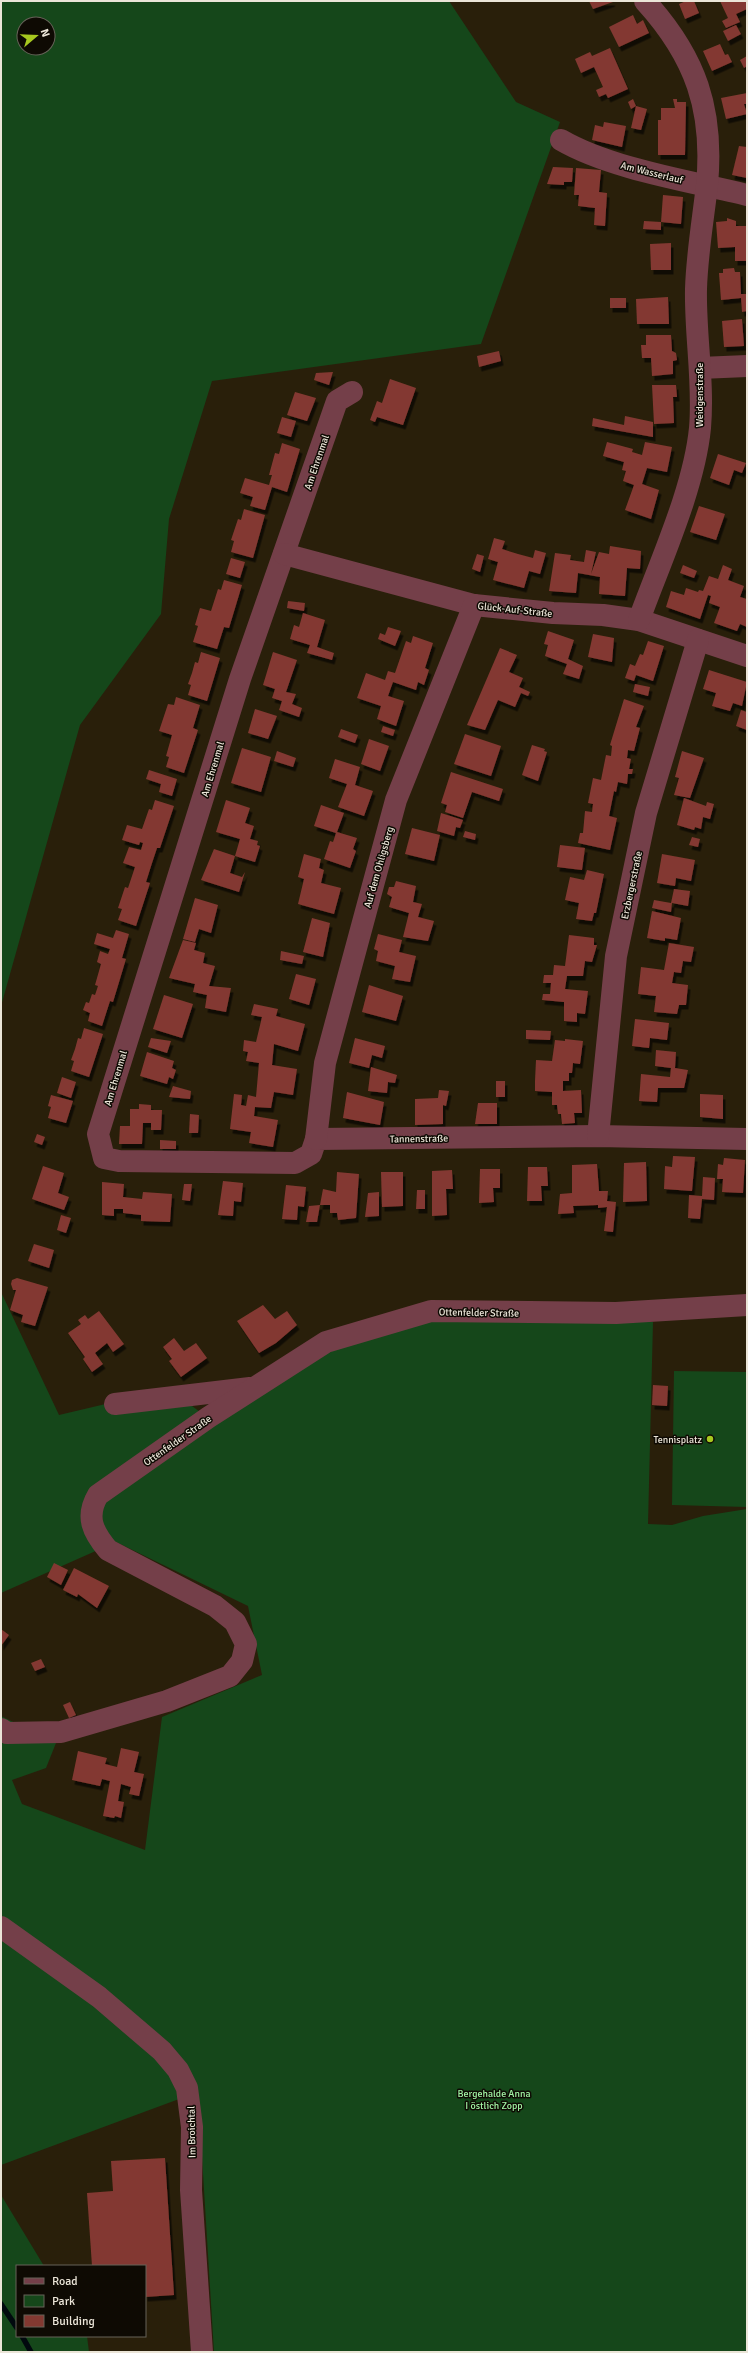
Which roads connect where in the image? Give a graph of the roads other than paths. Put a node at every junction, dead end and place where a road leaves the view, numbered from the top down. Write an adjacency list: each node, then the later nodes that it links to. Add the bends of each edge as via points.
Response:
1 (646, 1): 3 (street, Weidgenstraße, via 683,49 696,81 706,114)
2 (560, 140): 3 (street, Am Wasserlauf, via 578,150 611,161)
3 (707, 185): 4 (street, Am Wasserlauf); 6 (street, Weidgenstraße, via 696,289)
4 (747, 195)
5 (747, 366): 6 (street)
6 (700, 368): 10 (street, Weidgenstraße, via 700,429 689,484)
7 (352, 392): 8 (street, Am Ehrenmal, via 337,401)
8 (284, 554): 9 (street, Glück-Auf-Straße); 14 (street, Am Ehrenmal, via 240,679 98,1134 104,1158 120,1161 294,1163 311,1154)
9 (474, 604): 10 (street, Glück-Auf-Straße, via 552,613 603,614); 14 (street, Auf dem Ohligsberg, via 396,800 324,1063)
10 (639, 620): 11 (street, Glück-Auf-Straße)
11 (698, 640): 12 (street, Glück-Auf-Straße); 13 (street, Erzbergerstraße, via 646,813 618,949)
12 (747, 656)
13 (598, 1136): 14 (street, Tannenstraße); 15 (street, Tannenstraße)
14 (316, 1139)
15 (747, 1139)
16 (747, 1305): 17 (street, Ottenfelder Straße, via 616,1313 431,1311 326,1342)
17 (255, 1387): 18 (street); 19 (street, Ottenfelder Straße, via 98,1495 92,1506 91,1520 97,1537 108,1550 215,1606 235,1622 246,1644 242,1661 230,1676 174,1698 61,1732 7,1734)
18 (115, 1404)
19 (1, 1729)
20 (1, 1927): 21 (street, Im Broichtal, via 99,1997 162,2051 178,2070 187,2088 192,2128 191,2190)
21 (202, 2352)

